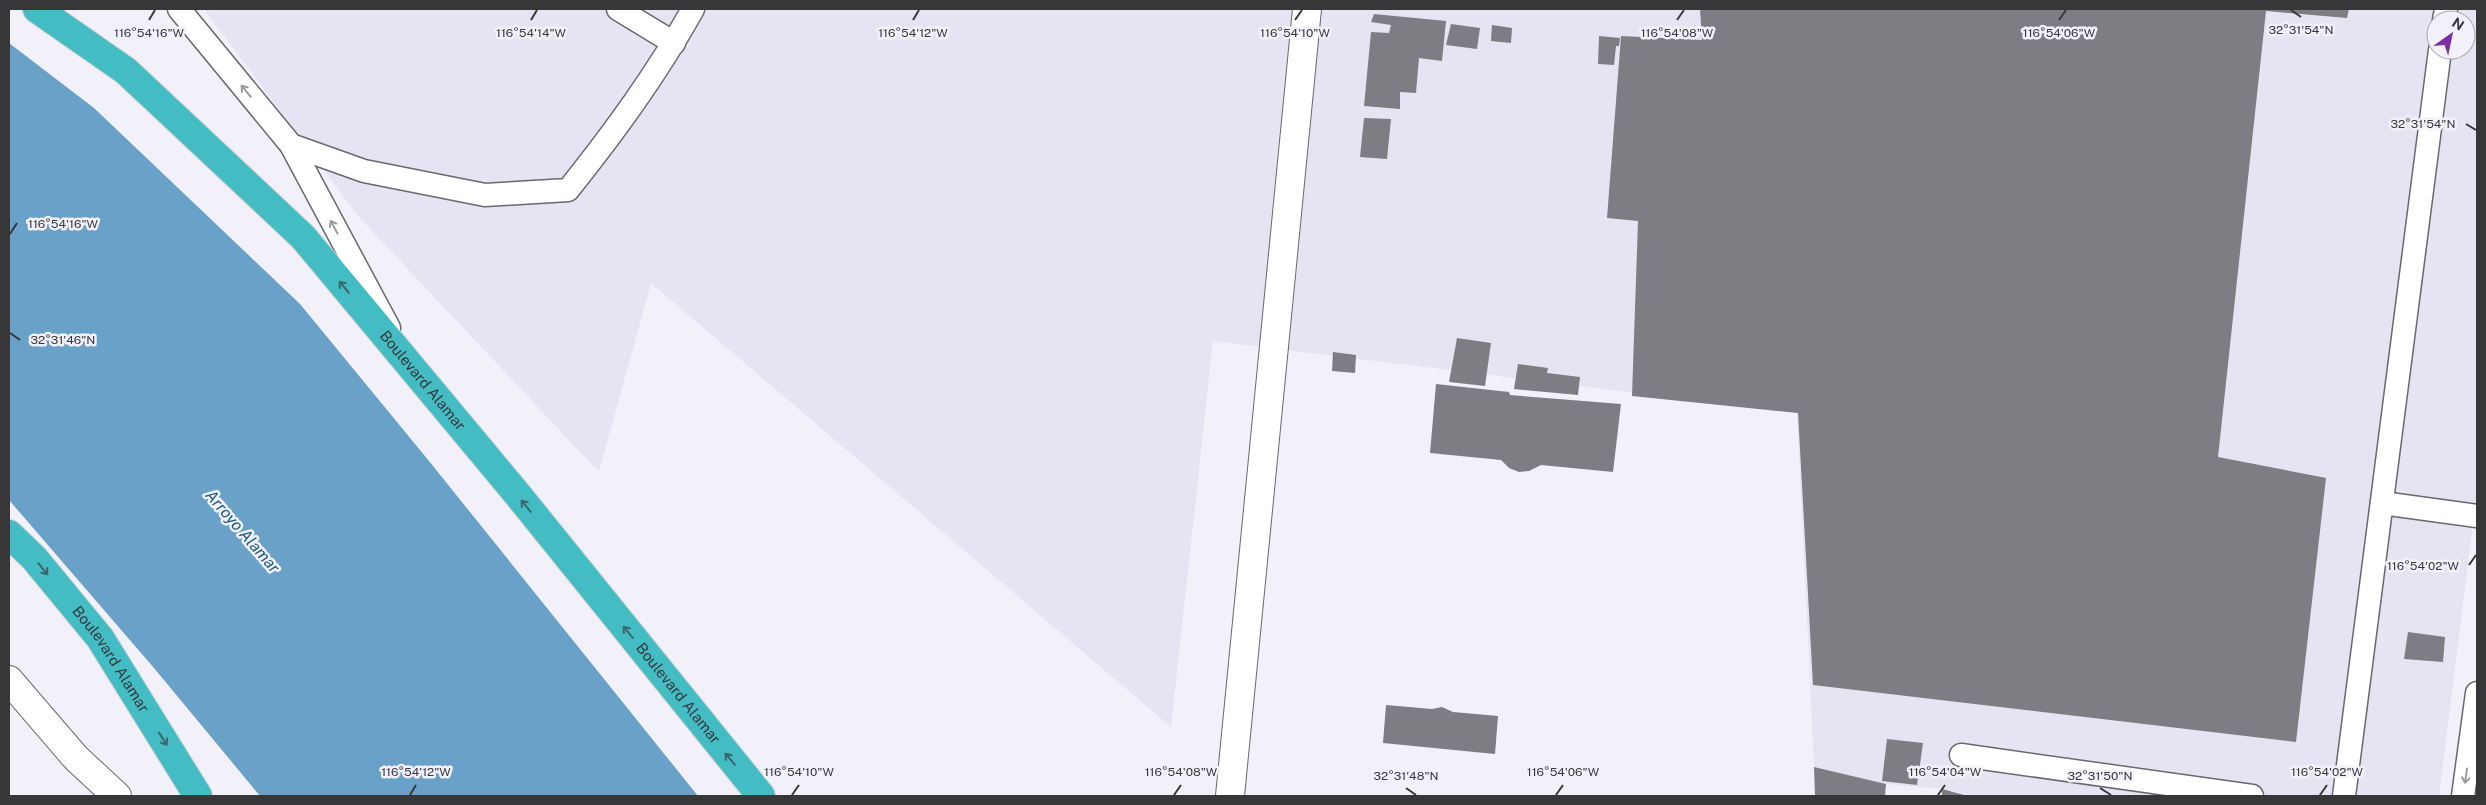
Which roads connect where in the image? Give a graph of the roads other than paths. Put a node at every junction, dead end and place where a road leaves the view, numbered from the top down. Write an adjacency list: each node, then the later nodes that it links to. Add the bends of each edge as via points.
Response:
1 (37, 9): 9 (highway, Boulevard Alamar, one-way to 1, via 303,237 126,71)
2 (179, 9): 8 (lane, one-way to 2)
3 (618, 9): 6 (lane)
4 (693, 9): 6 (lane)
5 (1307, 9): 19 (street)
6 (674, 44): 8 (lane, via 629,112 568,190 485,195 364,171)
7 (2439, 60): 10 (lane)
8 (291, 145): 9 (lane, one-way to 8)
9 (407, 362): 18 (highway, Boulevard Alamar, one-way to 9)
10 (2382, 503): 11 (lane); 21 (lane)
11 (2477, 516)
12 (9, 534): 17 (highway, Boulevard Alamar, one-way to 17, via 34,558 100,638)
13 (9, 680): 16 (street, via 76,758)
14 (2477, 693): 22 (lane, one-way to 22)
15 (1961, 755): 20 (lane)
16 (117, 796)
17 (198, 796)
18 (761, 796)
19 (1230, 796)
20 (2252, 796)
21 (2344, 796)
22 (2463, 796)

